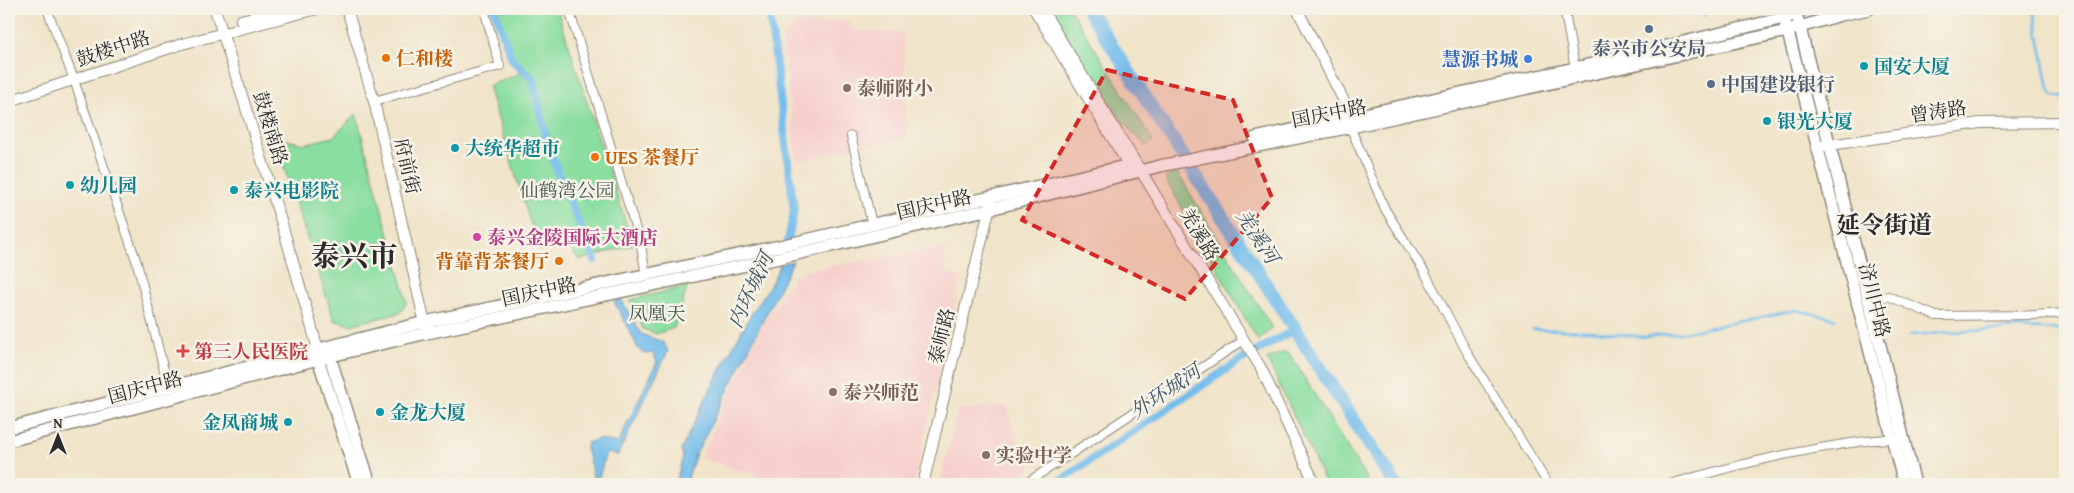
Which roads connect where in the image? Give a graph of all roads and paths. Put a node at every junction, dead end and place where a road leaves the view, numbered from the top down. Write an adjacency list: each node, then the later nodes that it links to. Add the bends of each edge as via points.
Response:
1 (47, 9): 19 (street)
2 (215, 9): 16 (street, 鼓楼南路)
3 (286, 9): 16 (street)
4 (317, 9): 16 (street, 鼓楼中路)
5 (347, 9): 21 (street, 府前街)
6 (484, 9): 21 (street, via 500,66)
7 (570, 9): 32 (street, via 641,246)
8 (1034, 9): 26 (street, 羌溪路)
9 (1042, 9): 26 (street, 羌溪路)
10 (1297, 9): 22 (street, via 1345,103)
11 (1552, 9): 18 (street, via 1564,13)
12 (1869, 9): 15 (main road, 国庆中路)
13 (1798, 11): 14 (main road, 国庆中路); 15 (main road, 济川中路)
14 (1783, 13): 17 (main road, 济川中路); 18 (main road, 国庆中路)
15 (1800, 27): 17 (main road, 国庆中路); 25 (main road, 济川中路)
16 (222, 29): 19 (street, 鼓楼中路); 37 (street, 鼓楼南路)
17 (1787, 31): 22 (main road, 国庆中路); 25 (main road, 济川中路)
18 (1575, 68): 22 (main road, 国庆中路)
19 (74, 80): 20 (street, 鼓楼中路); 39 (street, via 137,263)
20 (9, 101)
21 (374, 101): 35 (street, 府前街)
22 (1348, 122): 26 (main road, 国庆中路); 48 (street, via 1385,209 1425,273 1468,354)
23 (2065, 122): 25 (street, 曾涛路, via 1980,123)
24 (852, 136): 29 (street)
25 (1823, 146): 33 (main road, 济川中路); 41 (main road, 济川中路)
26 (1135, 168): 27 (main road, 国庆中路); 28 (main road, 国庆中路); 36 (street, 羌溪路)
27 (993, 196): 28 (street, 泰师路); 29 (main road, 国庆中路)
28 (990, 209): 30 (main road, 国庆中路); 45 (street, 泰师路)
29 (872, 224): 30 (main road, 国庆中路)
30 (799, 247): 31 (main road, 国庆中路)
31 (779, 252): 32 (main road, 国庆中路); 35 (main road, 国庆中路)
32 (646, 276): 35 (main road, 国庆中路)
33 (1868, 301): 34 (street, via 1888,296 1936,316); 41 (main road, 济川中路)
34 (2065, 312)
35 (426, 328): 37 (main road, 国庆中路); 38 (main road, 国庆中路)
36 (1244, 340): 46 (street); 47 (street, 羌溪路, via 1261,368)
37 (318, 354): 38 (main road); 39 (main road, 国庆中路); 42 (main road, 国庆中路); 43 (main road, 鼓楼南路)
38 (330, 357): 44 (main road)
39 (168, 386): 40 (main road, 国庆中路)
40 (9, 428)
41 (1898, 438): 49 (street, via 1826,447); 50 (main road, 济川中路); 51 (main road, 济川中路)
42 (9, 441)
43 (359, 484)
44 (369, 484)
45 (923, 484)
46 (1025, 484)
47 (1314, 484)
48 (1548, 484)
49 (1670, 484)
50 (1904, 484)
51 (1915, 484)

